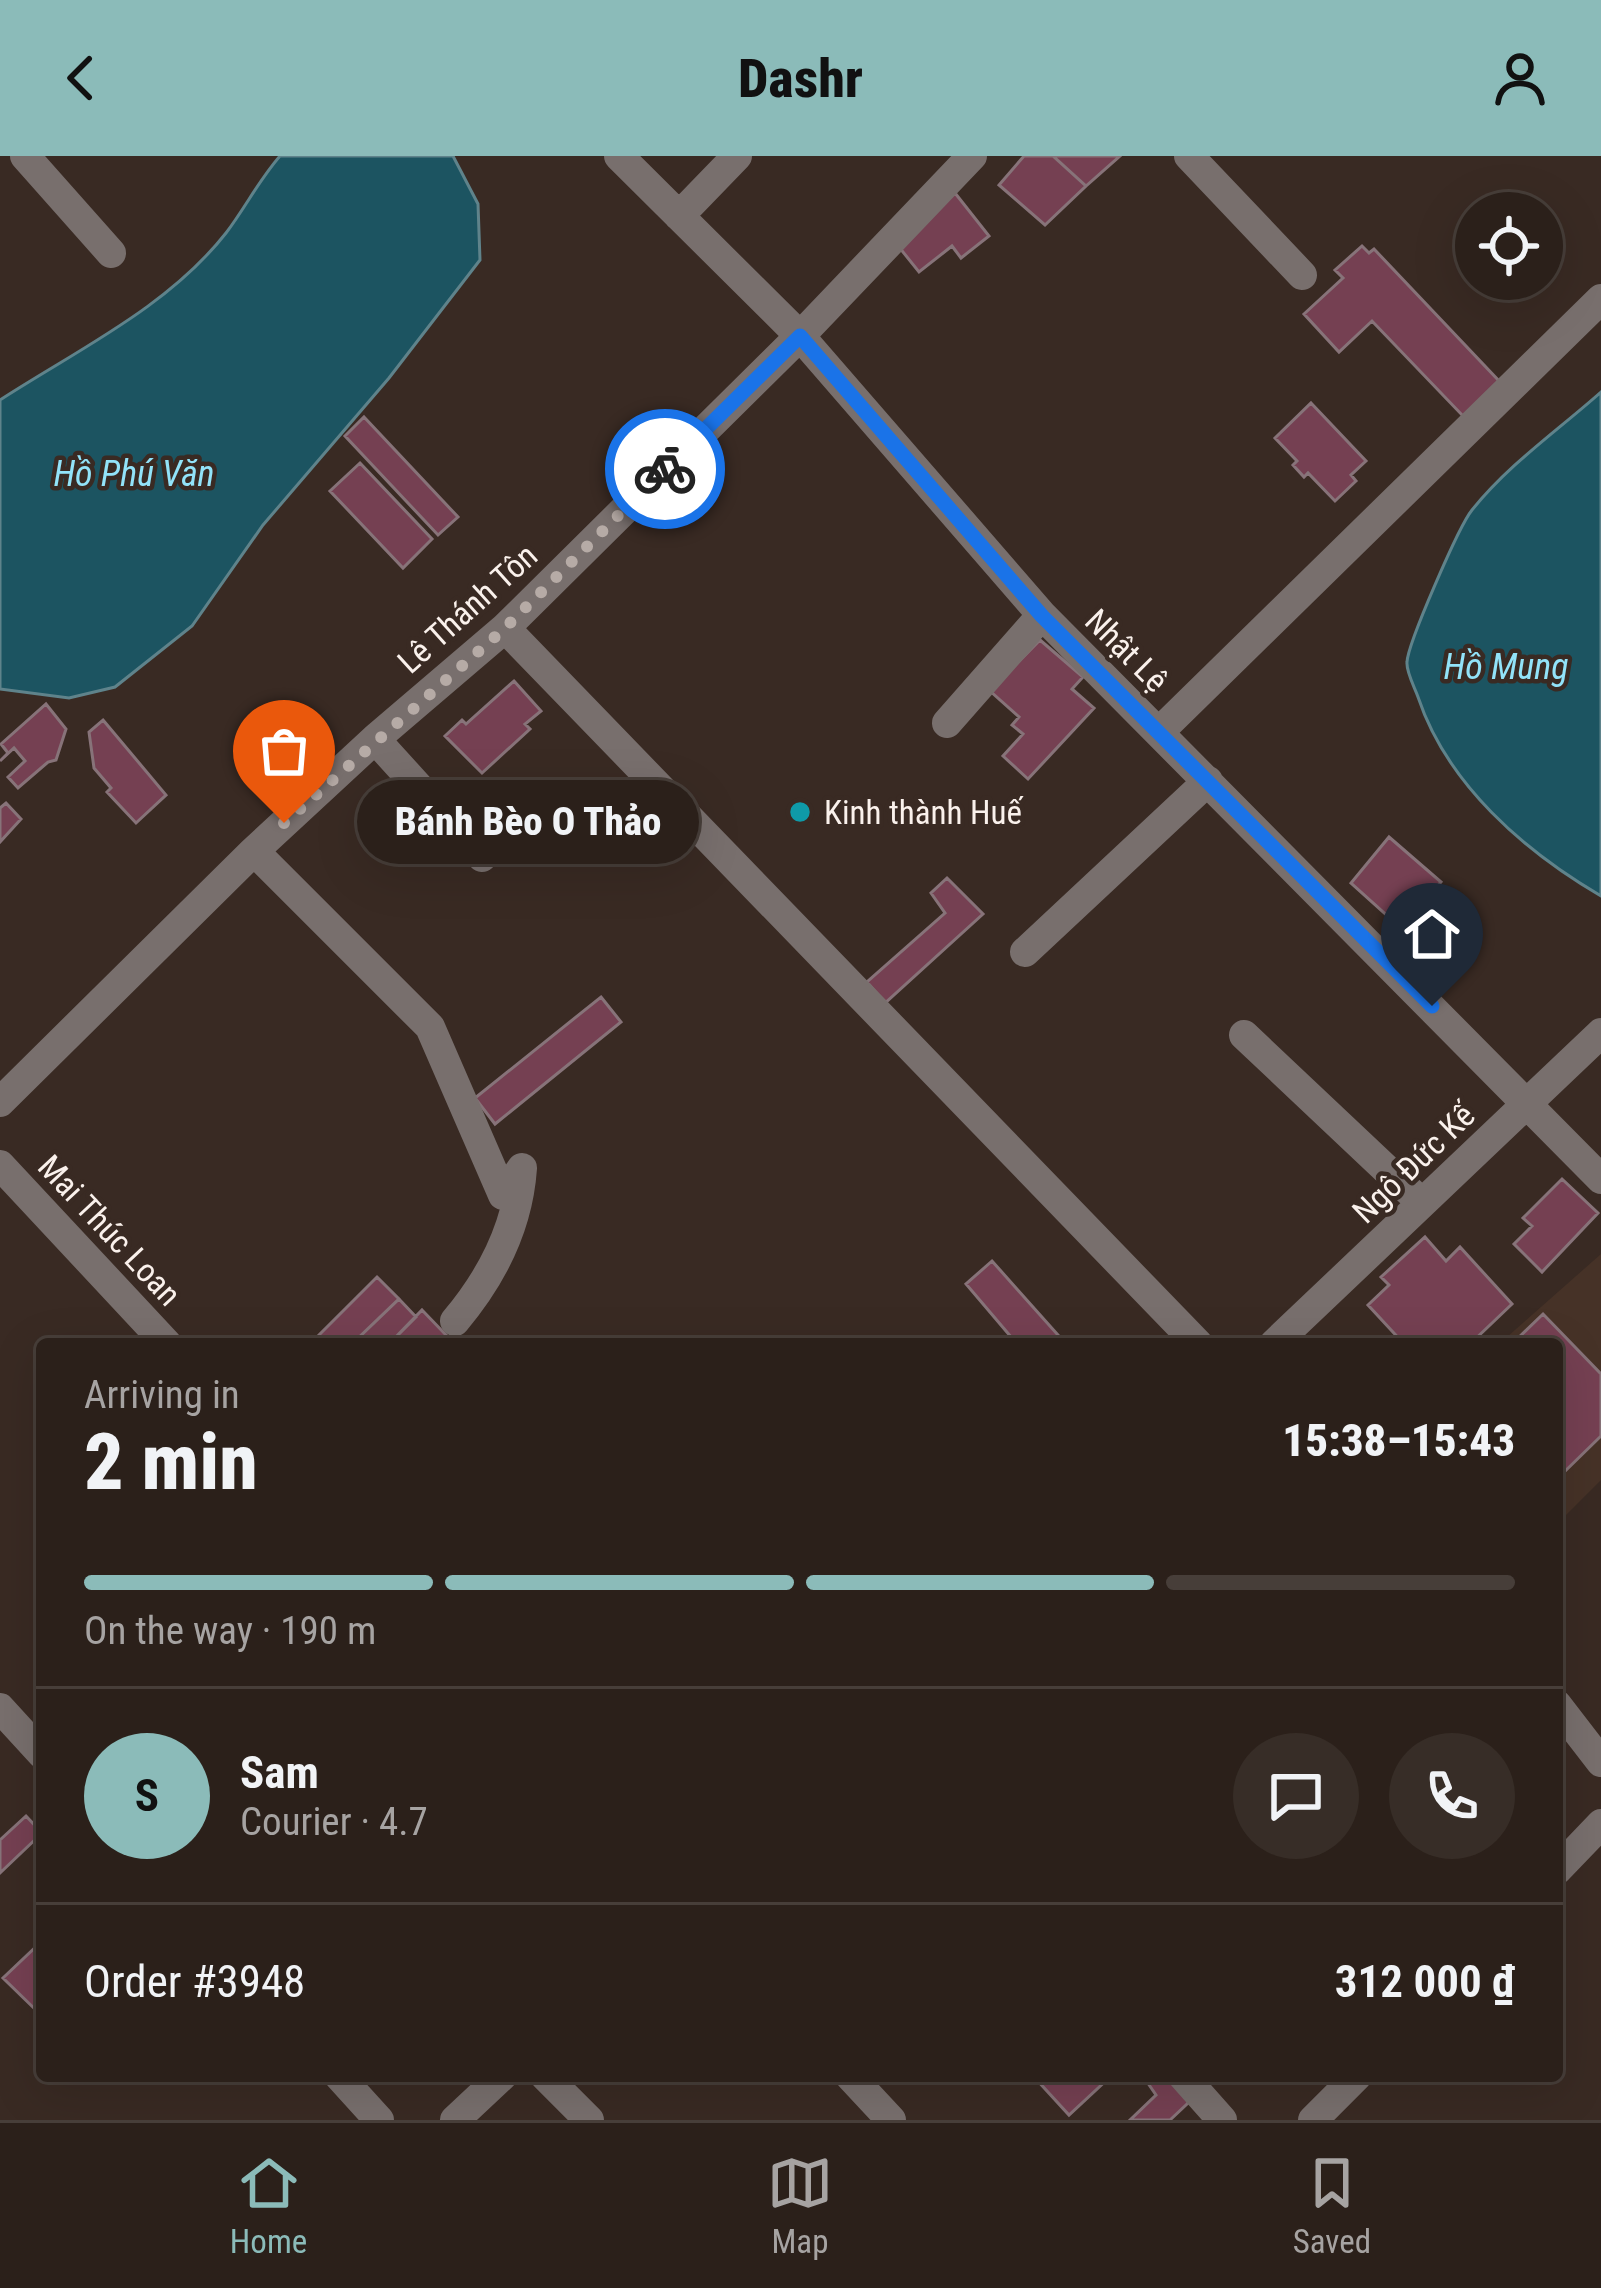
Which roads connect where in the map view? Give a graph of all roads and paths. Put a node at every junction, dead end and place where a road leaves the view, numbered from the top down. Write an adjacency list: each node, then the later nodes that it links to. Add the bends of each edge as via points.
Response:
1 (25, 156): 7 (street)
2 (619, 156): 6 (street, Nhật Lệ)
3 (737, 156): 6 (street)
4 (972, 156): 10 (street, Lê Thánh Tôn)
5 (1189, 156): 8 (street)
6 (679, 216): 10 (street, Nhật Lệ)
7 (111, 253)
8 (1302, 275)
9 (1601, 299): 14 (street)
10 (800, 336): 11 (street, Nhật Lệ); 12 (street, Lê Thánh Tôn)
11 (1042, 616): 13 (street); 14 (street, Nhật Lệ)
12 (505, 628): 15 (street, Lê Thánh Tôn); 29 (street)
13 (947, 723)
14 (1159, 732): 16 (street, Nhật Lệ)
15 (375, 739): 17 (street, Lê Thánh Tôn); 18 (street)
16 (1208, 781): 19 (street); 23 (street, Nhật Lệ)
17 (254, 851): 22 (street, Lê Thánh Tôn); 27 (street, via 430,1027 503,1195 522,1168 497,1259)
18 (482, 857)
19 (1025, 952)
20 (1601, 1034): 23 (street, Ngô Đức Kế)
21 (1244, 1035): 26 (street)
22 (0, 1102)
23 (1528, 1102): 25 (street, Nhật Lệ); 26 (street, Ngô Đức Kế)
24 (0, 1165): 28 (street, Mai Thúc Loan)
25 (1601, 1179)
26 (1422, 1203): 30 (street, Ngô Đức Kế)
27 (455, 1321)
28 (161, 1338)
29 (1192, 1338)
30 (1280, 1338)
31 (0, 1708): 33 (street)
32 (1563, 1713): 34 (street)
33 (36, 1747)
34 (1601, 1762)
35 (1601, 1824): 36 (street)
36 (1563, 1864)
37 (344, 2082): 43 (street)
38 (496, 2082): 44 (street)
39 (551, 2082): 45 (street)
40 (856, 2082): 46 (street)
41 (1188, 2082): 47 (street)
42 (1351, 2082): 48 (street)
43 (379, 2120)
44 (455, 2120)
45 (589, 2120)
46 (891, 2120)
47 (1222, 2120)
48 (1313, 2120)

